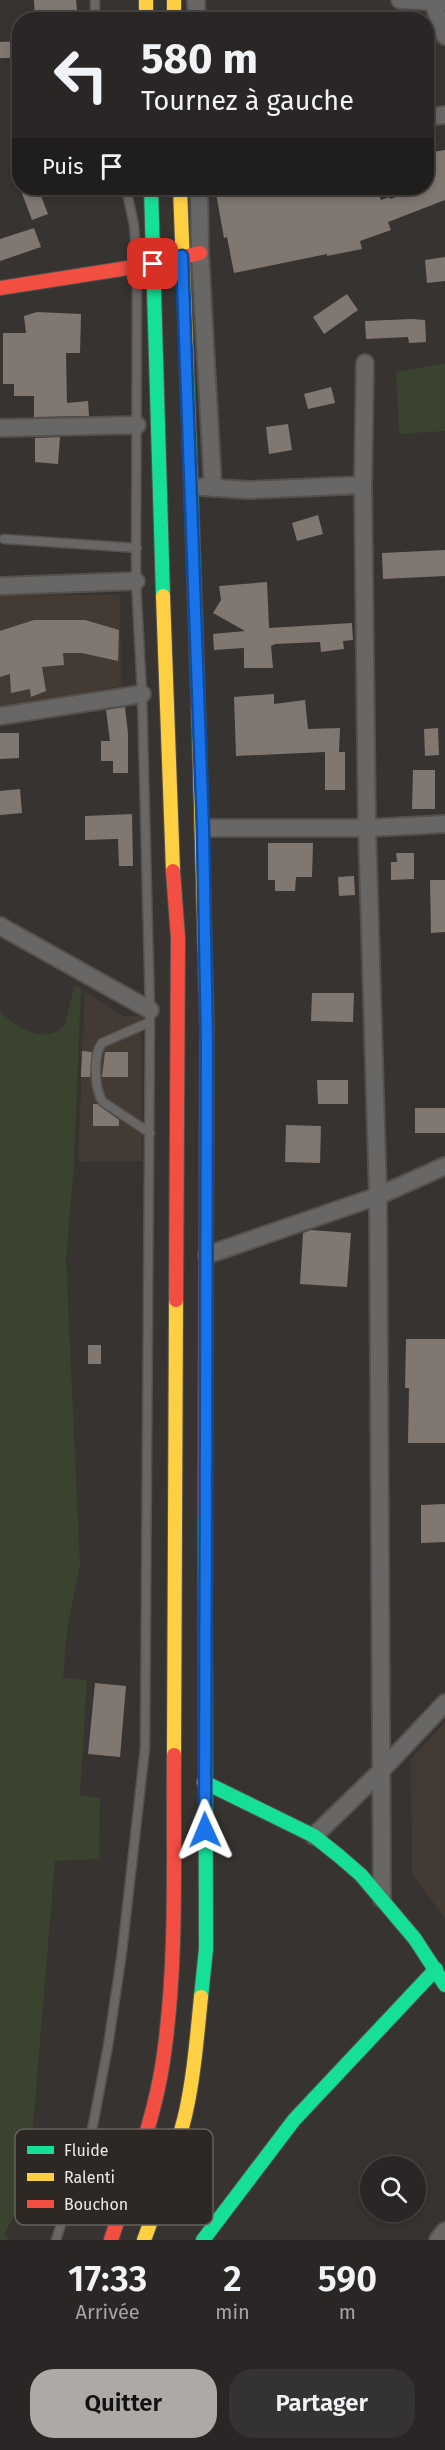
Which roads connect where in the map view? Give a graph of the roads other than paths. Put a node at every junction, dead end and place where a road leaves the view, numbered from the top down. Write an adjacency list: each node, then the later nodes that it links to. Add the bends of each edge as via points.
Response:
1 (400, 0): 2 (street)
2 (437, 1): 3 (street)
3 (445, 36)
4 (128, 195): 11 (lane)
5 (151, 195): 10 (main road)
6 (180, 195): 9 (main road)
7 (199, 195): 8 (street)
8 (200, 253): 9 (main road); 18 (street)
9 (182, 256): 10 (main road); 17 (main road)
10 (153, 264): 11 (main road); 42 (main road, via 170,828 178,938 173,1951 163,2061)
11 (137, 265): 12 (main road); 14 (lane)
12 (0, 288)
13 (365, 363): 16 (street)
14 (137, 425): 15 (street); 20 (lane)
15 (0, 428)
16 (363, 485): 18 (street); 27 (street)
17 (191, 486): 18 (street); 26 (main road)
18 (213, 488)
19 (4, 539): 20 (lane)
20 (136, 548): 21 (lane)
21 (136, 581): 22 (street); 23 (lane)
22 (0, 586)
23 (142, 694): 24 (street); 29 (lane)
24 (0, 716)
25 (445, 824): 27 (street)
26 (203, 828): 27 (street); 33 (main road)
27 (367, 828): 32 (street)
28 (0, 926): 29 (street)
29 (150, 1016): 30 (lane); 30 (lane, via 102,1042 97,1050 98,1095)
30 (150, 1133): 41 (lane, via 145,1748 122,1952)
31 (445, 1166): 32 (street)
32 (378, 1196): 33 (street); 35 (street)
33 (207, 1255): 36 (main road)
34 (445, 1703): 35 (street)
35 (380, 1772): 37 (street); 38 (street)
36 (204, 1782): 37 (main road); 43 (main road, via 206,1949 195,2052)
37 (315, 1836): 38 (main road)
38 (382, 1899): 39 (main road)
39 (441, 1965): 40 (main road); 51 (main road, via 294,2120)
40 (445, 1985)
41 (92, 2129)
42 (148, 2129)
43 (181, 2129)
44 (61, 2225): 48 (lane)
45 (117, 2225): 49 (main road)
46 (149, 2225): 50 (main road)
47 (445, 2231): 52 (street)
48 (56, 2240)
49 (111, 2240)
50 (144, 2240)
51 (203, 2240)
52 (438, 2240)

